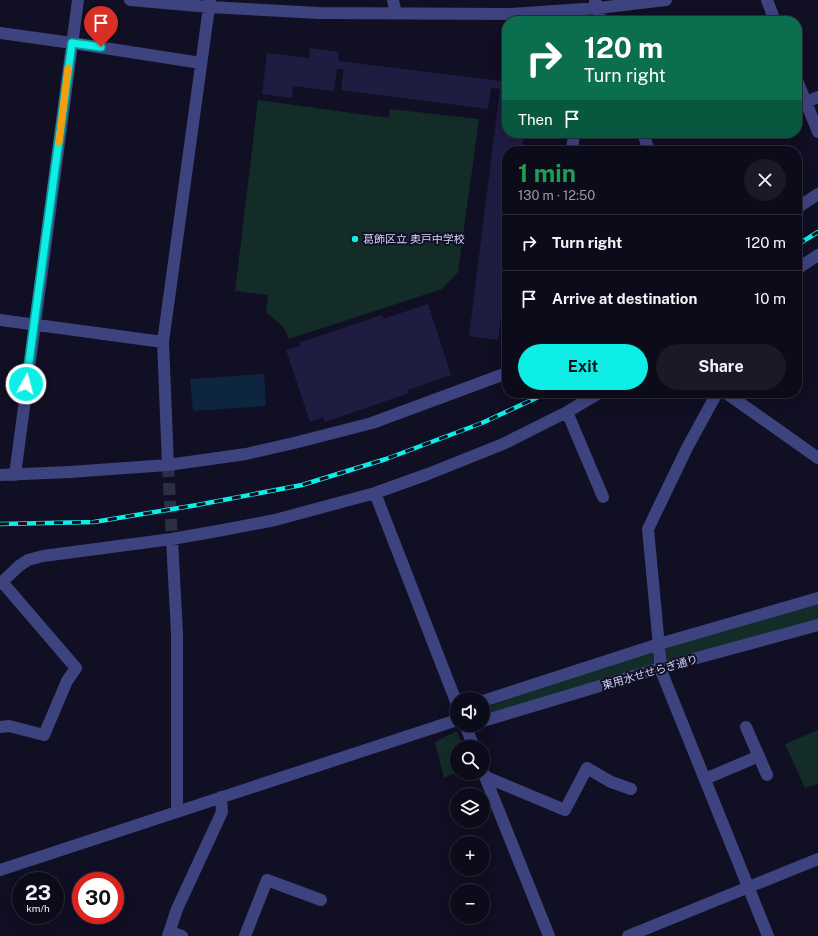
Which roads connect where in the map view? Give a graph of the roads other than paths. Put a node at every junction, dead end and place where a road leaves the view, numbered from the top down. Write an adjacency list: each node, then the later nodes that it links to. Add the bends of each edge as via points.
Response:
1 (78, 0): 13 (street)
2 (130, 0): 6 (street)
3 (393, 0): 8 (street)
4 (666, 0): 7 (street)
5 (767, 0): 11 (street)
6 (210, 4): 8 (street, via 319,13); 14 (street)
7 (596, 4): 8 (street, via 512,14); 9 (street); 10 (street)
8 (396, 14)
9 (593, 16)
10 (600, 16)
11 (773, 16)
12 (0, 33): 13 (street)
13 (72, 43): 14 (street); 24 (street)
14 (201, 63): 25 (street)
15 (802, 92): 17 (street)
16 (818, 97): 17 (street)
17 (806, 102): 18 (street)
18 (818, 132)
19 (818, 194): 20 (street)
20 (802, 205)
21 (818, 255): 22 (street)
22 (802, 266)
23 (0, 320): 24 (street)
24 (34, 324): 25 (street); 34 (street)
25 (163, 342): 32 (street)
26 (502, 375): 32 (street, via 372,423 246,454)
27 (591, 398): 30 (street)
28 (714, 398): 41 (street, via 648,529)
29 (733, 398): 31 (street)
30 (567, 412): 35 (street, via 503,444); 36 (street)
31 (818, 458)
32 (168, 465): 34 (street)
33 (0, 475): 34 (street)
34 (15, 475)
35 (375, 493): 37 (street, via 275,520); 43 (street)
36 (603, 497)
37 (172, 539): 38 (street, via 43,556 28,560); 56 (street, via 176,634)
38 (1, 583): 47 (street, via 76,668 67,681 44,735 9,726)
39 (818, 598): 41 (street)
40 (818, 625): 42 (street, 東用水せせらぎ通り)
41 (659, 644): 42 (street); 44 (street)
42 (660, 668): 45 (street, 東用水せせらぎ通り); 52 (street)
43 (452, 692)
44 (490, 699)
45 (490, 719)
46 (450, 722): 55 (street)
47 (0, 727)
48 (746, 727): 49 (street)
49 (759, 756): 50 (street); 52 (street)
50 (767, 775)
51 (490, 777): 54 (street, via 565,810 587,768 611,782)
52 (705, 779): 59 (street)
53 (486, 780): 64 (street)
54 (632, 789)
55 (221, 797): 56 (street); 61 (street, via 222,812 177,908)
56 (177, 812): 58 (street)
57 (818, 859): 59 (street)
58 (0, 870)
59 (748, 887): 65 (street); 66 (street)
60 (321, 900): 63 (street, via 267,880)
61 (169, 934): 62 (street)
62 (182, 936)
63 (245, 936)
64 (549, 936)
65 (628, 936)
66 (768, 936)

